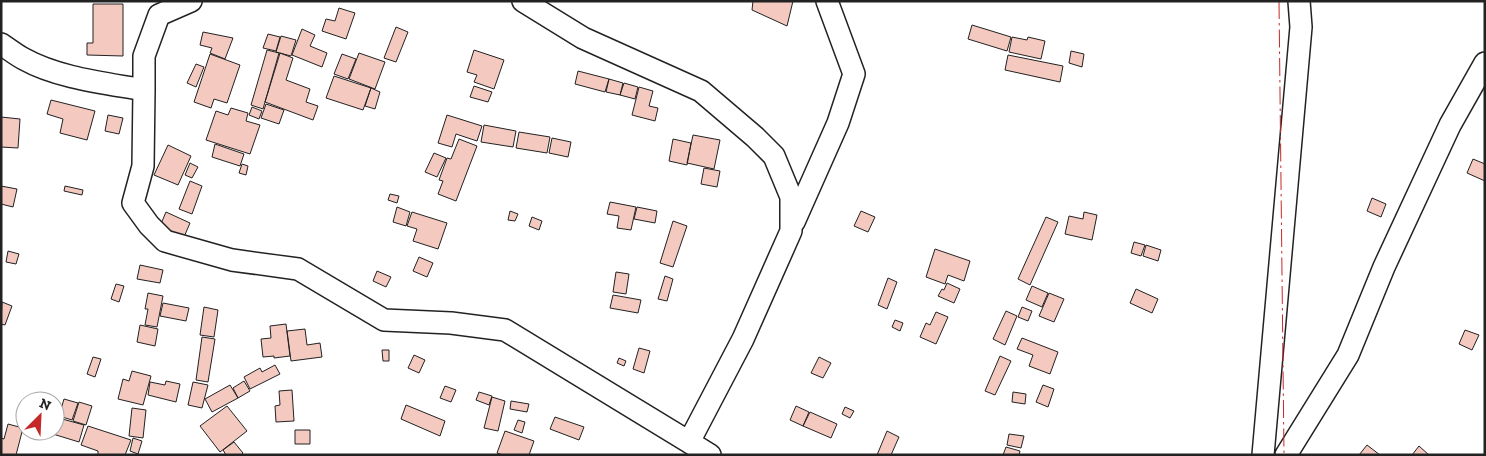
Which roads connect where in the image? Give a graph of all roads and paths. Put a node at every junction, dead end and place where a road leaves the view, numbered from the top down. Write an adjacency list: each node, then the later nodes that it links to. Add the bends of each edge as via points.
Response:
1 (191, 1): 7 (street, via 159,15 144,56)
2 (523, 1): 8 (street, via 583,38 701,91 755,137 774,156 791,197)
3 (827, 1): 8 (street, via 854,74 838,123)
4 (1299, 1): 11 (street, via 1300,36)
5 (1, 44): 7 (street, via 45,68)
6 (1485, 63): 12 (street, via 1450,125 1384,267 1348,355)
7 (144, 90): 9 (street, via 143,166 133,203 165,241 232,260 298,268 384,320 451,323 505,330)
8 (791, 231): 9 (street, via 743,338)
9 (689, 442): 10 (street)
10 (710, 455)
11 (1263, 455)
12 (1286, 455)

